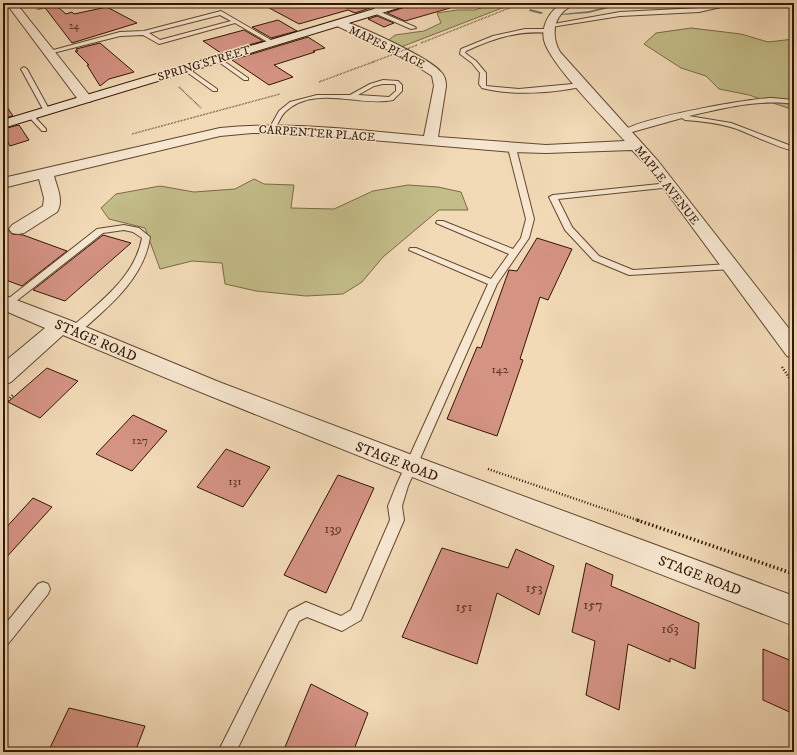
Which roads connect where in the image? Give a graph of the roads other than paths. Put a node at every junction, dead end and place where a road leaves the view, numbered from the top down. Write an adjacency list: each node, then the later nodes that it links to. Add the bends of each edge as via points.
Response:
1 (33, 3): 7 (lane)
2 (335, 3): 6 (lane, via 346,7)
3 (405, 3): 8 (street, SPRING STREET)
4 (569, 3): 11 (street, via 554,14)
5 (737, 3): 11 (lane, via 700,10 620,14)
6 (365, 4): 8 (lane)
7 (13, 5): 15 (street)
8 (379, 11): 10 (street, SPRING STREET); 12 (lane)
9 (236, 21): 13 (lane, via 221,13); 13 (lane, via 159,42); 14 (lane)
10 (339, 23): 14 (street, SPRING STREET); 32 (street, MAPES PLACE, via 420,62 436,73 440,86)
11 (551, 25): 20 (street, MAPLE AVENUE, via 551,45 562,64); 20 (lane, via 493,37 463,50 462,54 474,62 483,73 484,87 492,90)
12 (413, 28)
13 (144, 33): 15 (lane, via 120,34)
14 (273, 43): 16 (street, SPRING STREET)
15 (49, 52): 23 (street)
16 (218, 59): 18 (street, SPRING STREET); 19 (lane)
17 (24, 69): 25 (lane)
18 (186, 69): 21 (lane); 23 (street, SPRING STREET)
19 (246, 79)
20 (583, 85): 31 (street, MAPLE AVENUE)
21 (215, 90)
22 (351, 97): 22 (lane, via 391,99 398,91 399,85 396,82 382,81); 29 (lane, via 318,97 297,103 283,110)
23 (85, 99): 25 (street, SPRING STREET)
24 (794, 102): 27 (lane, via 761,99)
25 (47, 111): 26 (street, SPRING STREET)
26 (31, 116): 28 (street, SPRING STREET); 30 (lane)
27 (673, 117): 31 (lane); 35 (lane, via 724,123 743,129 769,143)
28 (3, 124)
29 (272, 129): 32 (street, CARPENTER PLACE); 36 (street, CARPENTER PLACE, via 252,128 220,132)
30 (44, 130)
31 (625, 132): 33 (street, MAPLE AVENUE)
32 (430, 141): 34 (street, CARPENTER PLACE)
33 (636, 145): 34 (street, CARPENTER PLACE); 38 (street, MAPLE AVENUE)
34 (512, 148): 42 (lane, via 530,219 525,238)
35 (794, 149)
36 (46, 174): 37 (street, CARPENTER PLACE); 40 (street, via 52,198 51,208)
37 (3, 183)
38 (669, 185): 43 (street, MAPLE AVENUE); 43 (lane, via 553,197 568,228 596,258 632,273)
39 (440, 223): 42 (lane)
40 (18, 229)
41 (413, 250): 44 (lane)
42 (514, 253): 44 (lane)
43 (729, 267): 47 (street, MAPLE AVENUE)
44 (493, 283): 49 (lane)
45 (5, 303): 46 (street, STAGE ROAD); 46 (lane, via 100,231 122,228 140,232 146,237 146,248 135,270 118,290)
46 (68, 328): 48 (street); 49 (street, STAGE ROAD, via 211,388)
47 (794, 350)
48 (3, 376)
49 (411, 466): 51 (street, STAGE ROAD); 53 (lane, via 395,506 397,520 356,616 342,624 306,609 294,616)
50 (43, 589): 52 (lane)
51 (794, 610)
52 (3, 639)
53 (227, 752)

